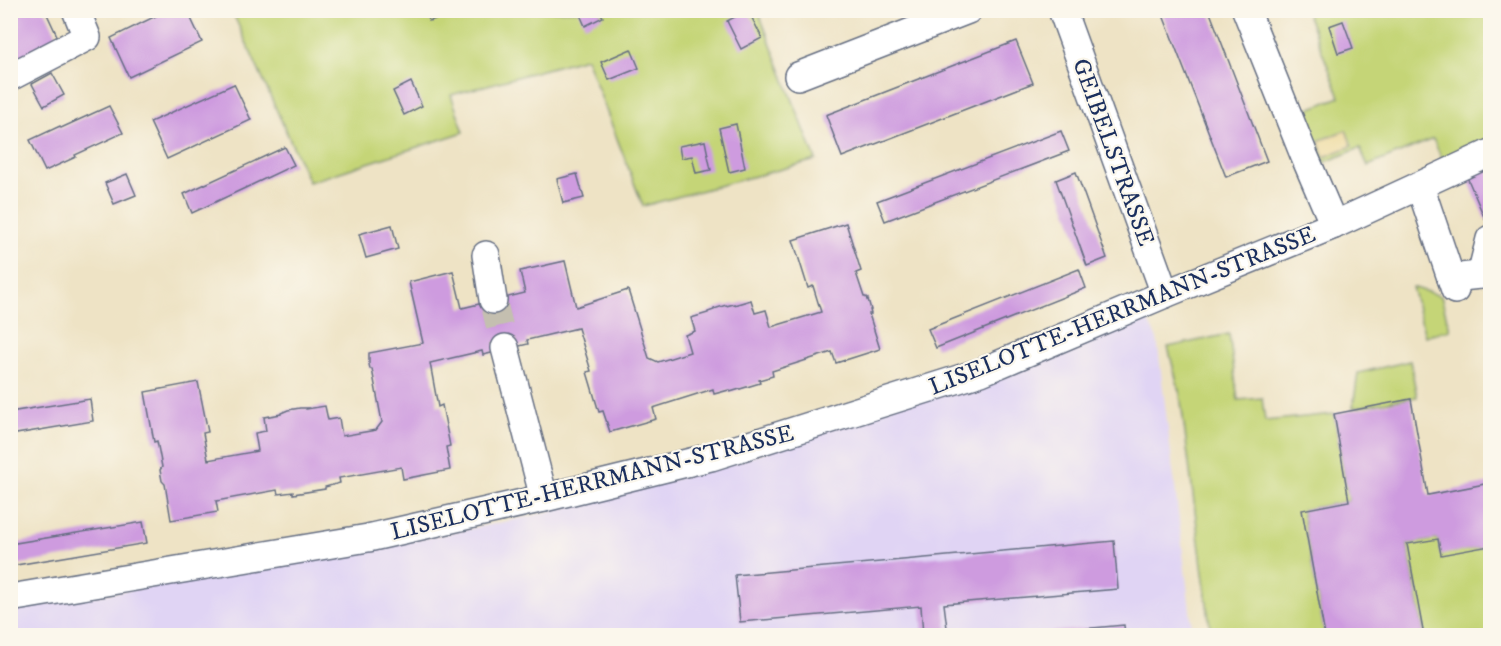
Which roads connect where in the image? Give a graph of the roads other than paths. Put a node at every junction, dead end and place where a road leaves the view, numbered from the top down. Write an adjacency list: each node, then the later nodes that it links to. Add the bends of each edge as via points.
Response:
1 (76, 10): 5 (street, via 87,37)
2 (968, 10): 6 (street)
3 (1062, 10): 13 (street, GEIBELSTRASSE)
4 (1246, 10): 9 (street)
5 (10, 76)
6 (798, 76)
7 (1491, 153): 8 (street, LISELOTTE-HERRMANN-STRASSE)
8 (1420, 186): 9 (street, LISELOTTE-HERRMANN-STRASSE); 12 (street, via 1453,284)
9 (1334, 225): 13 (street, LISELOTTE-HERRMANN-STRASSE)
10 (1491, 239): 12 (street)
11 (486, 255): 14 (street)
12 (1486, 275)
13 (1166, 294): 16 (street, LISELOTTE-HERRMANN-STRASSE, via 971,375 711,457)
14 (493, 300)
15 (505, 348): 16 (street)
16 (544, 498): 17 (street, LISELOTTE-HERRMANN-STRASSE, via 368,538)
17 (10, 598)

